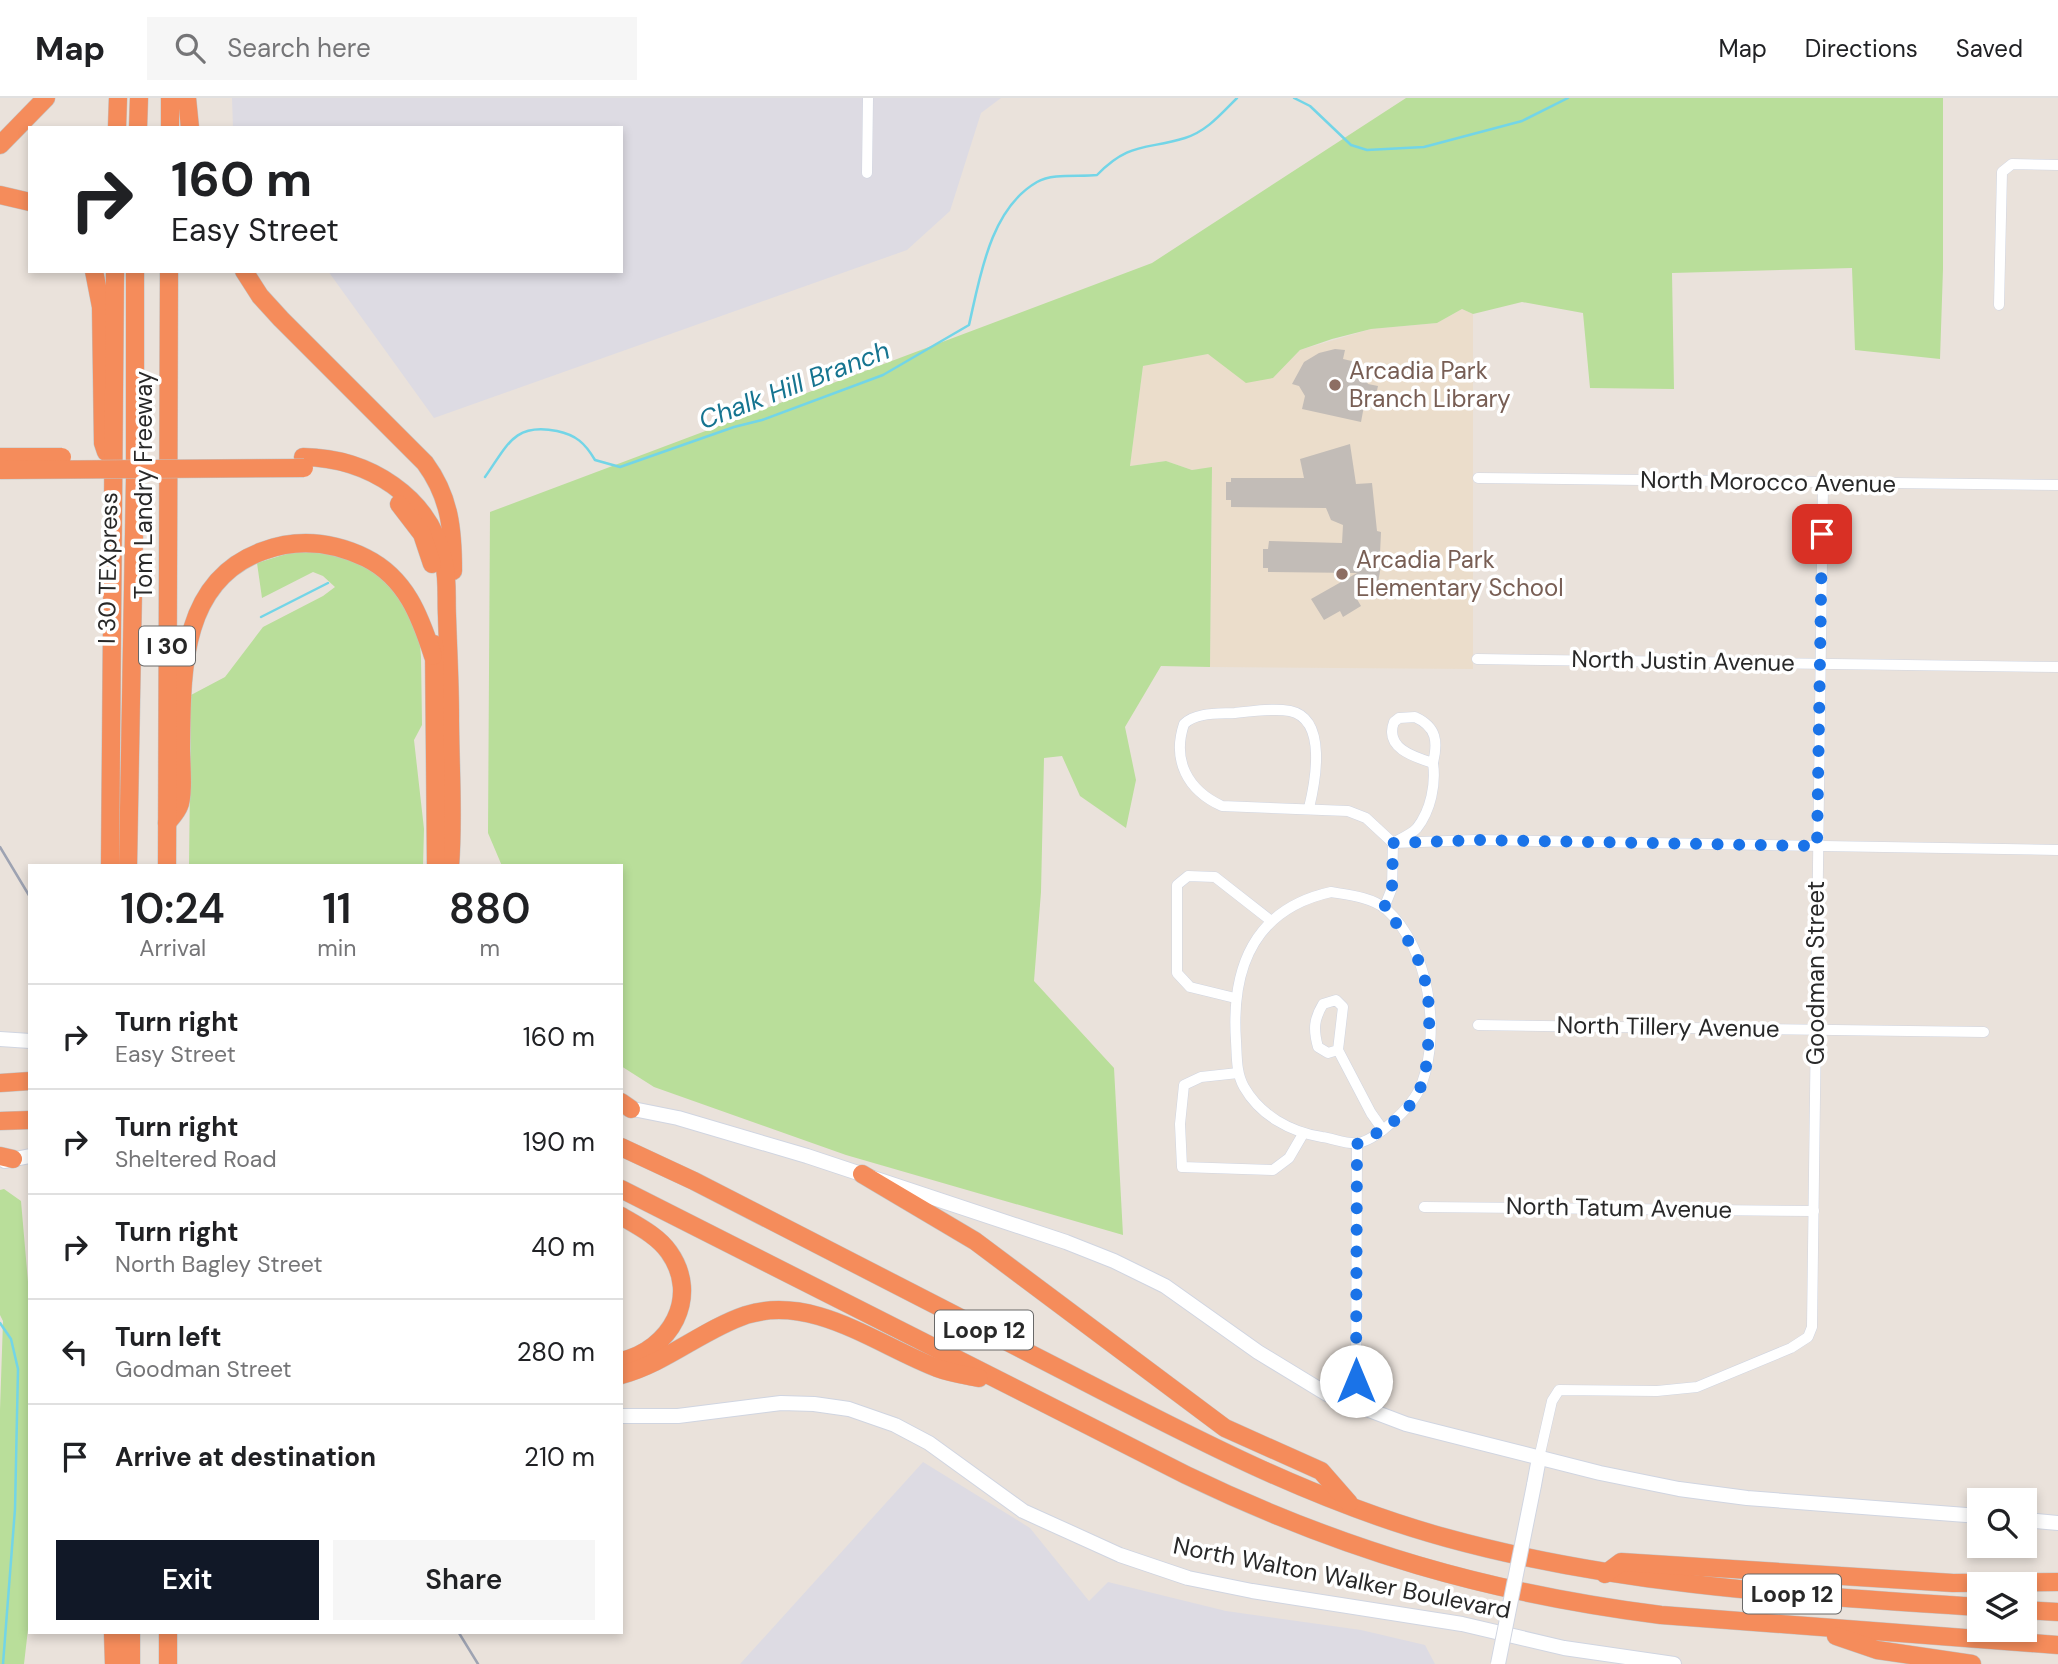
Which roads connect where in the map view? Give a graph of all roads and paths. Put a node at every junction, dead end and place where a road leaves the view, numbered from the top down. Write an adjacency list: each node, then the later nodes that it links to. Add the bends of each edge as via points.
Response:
1 (46, 98): 11 (highway)
2 (118, 98): 7 (highway)
3 (139, 98): 8 (highway)
4 (170, 98): 9 (highway)
5 (187, 98): 10 (highway)
6 (868, 98): 13 (street)
7 (117, 126)
8 (138, 126)
9 (170, 126)
10 (190, 126)
11 (0, 145)
12 (2058, 165): 21 (street, via 2004,167)
13 (867, 173)
14 (0, 195): 15 (highway)
15 (28, 202)
16 (94, 273): 26 (highway, via 101,307 103,443)
17 (115, 273): 26 (highway, Tom Landry Freeway / I 30)
18 (135, 273): 34 (highway, I 30 TEXpress, via 135,479)
19 (169, 273): 36 (highway, Tom Landry Freeway / I 30)
20 (245, 273): 29 (highway, via 260,296 435,477 453,534 453,615)
21 (1999, 305)
22 (0, 457): 23 (highway, bridge)
23 (304, 462): 24 (highway, bridge); 29 (highway, via 335,459 368,470 401,490 426,517 444,563)
24 (0, 470)
25 (1478, 478): 27 (street, North Morocco Avenue)
26 (115, 480): 34 (highway, Tom Landry Freeway / I 30)
27 (1823, 483): 28 (street, North Morocco Avenue); 31 (street, Goodman Street)
28 (2058, 485)
29 (441, 655): 36 (highway, via 407,593 373,562 332,545 312,543 254,554 225,575 192,626 183,673); 43 (highway)
30 (1477, 659): 31 (street, North Justin Avenue)
31 (1820, 663): 32 (street, North Justin Avenue); 38 (street, Goodman Street)
32 (2058, 667)
33 (1433, 763): 33 (street, via 1434,730 1415,717 1399,718 1392,729 1396,746); 37 (street, via 1435,780 1416,828)
34 (119, 807): 40 (highway, Tom Landry Freeway / I 30); 41 (highway, I 30 TEXpress)
35 (1309, 808): 35 (street, via 1316,756 1314,740 1300,716 1290,711 1250,712 1199,716 1184,724 1178,740 1183,769 1208,800 1222,806); 37 (street, via 1348,811 1366,818)
36 (171, 812): 42 (highway, Tom Landry Freeway / I 30)
37 (1393, 843): 38 (street, via 1476,840); 44 (street, via 1392,888)
38 (1817, 846): 39 (street); 48 (street, Goodman Street)
39 (2058, 850)
40 (110, 864)
41 (128, 864)
42 (167, 864)
43 (443, 864)
44 (1384, 908): 45 (street, via 1358,896 1331,892 1291,905); 59 (street, via 1402,929 1422,969 1431,1010 1422,1084 1414,1099)
45 (1270, 920): 46 (street, via 1241,969); 46 (street, via 1215,877 1188,876 1177,885 1177,973 1190,987)
46 (1235, 998): 53 (street)
47 (1478, 1025): 48 (street, North Tillery Avenue)
48 (1816, 1029): 49 (street, North Tillery Avenue); 66 (street, Goodman Street)
49 (1984, 1031)
50 (0, 1039): 51 (main road)
51 (28, 1041)
52 (1338, 1050): 52 (street, via 1343,1007 1336,1000 1323,1004 1314,1019 1314,1034 1318,1046 1328,1054); 59 (street)
53 (1238, 1073): 60 (street, via 1249,1096 1276,1121); 60 (street, via 1184,1084 1182,1167 1273,1170 1289,1158)
54 (28, 1081): 55 (highway)
55 (0, 1083)
56 (625, 1106): 63 (main road, via 743,1136)
57 (28, 1119): 58 (highway)
58 (0, 1121)
59 (1383, 1130): 61 (street)
60 (1303, 1134): 61 (street)
61 (1357, 1144): 71 (street)
62 (623, 1148): 74 (highway, Loop 12, via 1242,1462)
63 (862, 1174): 71 (main road, via 1114,1261 1165,1286 1296,1377); 74 (highway, via 975,1241 1225,1428 1321,1471)
64 (623, 1190): 70 (highway, North Walton Walker Boulevard / Loop 12)
65 (1424, 1207): 66 (street, North Tatum Avenue)
66 (1814, 1211): 73 (street, Goodman Street, via 1813,1315 1808,1336 1791,1348 1687,1389 1559,1390 1552,1401)
67 (623, 1217): 68 (highway, via 654,1236 669,1252 682,1286 672,1329 651,1351)
68 (623, 1360)
69 (623, 1374): 70 (highway, via 644,1369 736,1319 795,1310 939,1368)
70 (1008, 1385): 83 (highway, North Walton Walker Boulevard / Loop 12, via 1246,1504 1408,1564 1596,1607)
71 (1356, 1407): 73 (main road)
72 (623, 1416): 92 (main road, North Walton Walker Boulevard, via 678,1416 780,1403 849,1409 929,1443 1023,1511 1120,1555 1188,1578)
73 (1539, 1458): 75 (main road, via 1679,1489); 91 (main road, bridge)
74 (1351, 1506): 78 (highway, Loop 12, via 1446,1538)
75 (1967, 1515)
76 (2037, 1521): 77 (main road)
77 (2058, 1522)
78 (1605, 1574): 79 (highway, via 1621,1562 1940,1583); 80 (highway, Loop 12, via 1746,1591)
79 (2058, 1581)
80 (1967, 1606)
81 (2037, 1611): 82 (highway)
82 (2058, 1612)
83 (1811, 1628): 87 (highway, North Walton Walker Boulevard / Loop 12); 93 (highway, via 1877,1650)
84 (113, 1634): 88 (highway)
85 (131, 1634): 89 (highway)
86 (168, 1634): 90 (highway)
87 (2058, 1644)
88 (114, 1664)
89 (131, 1664)
90 (168, 1664)
91 (1498, 1664)
92 (1674, 1664)
93 (1972, 1664)

